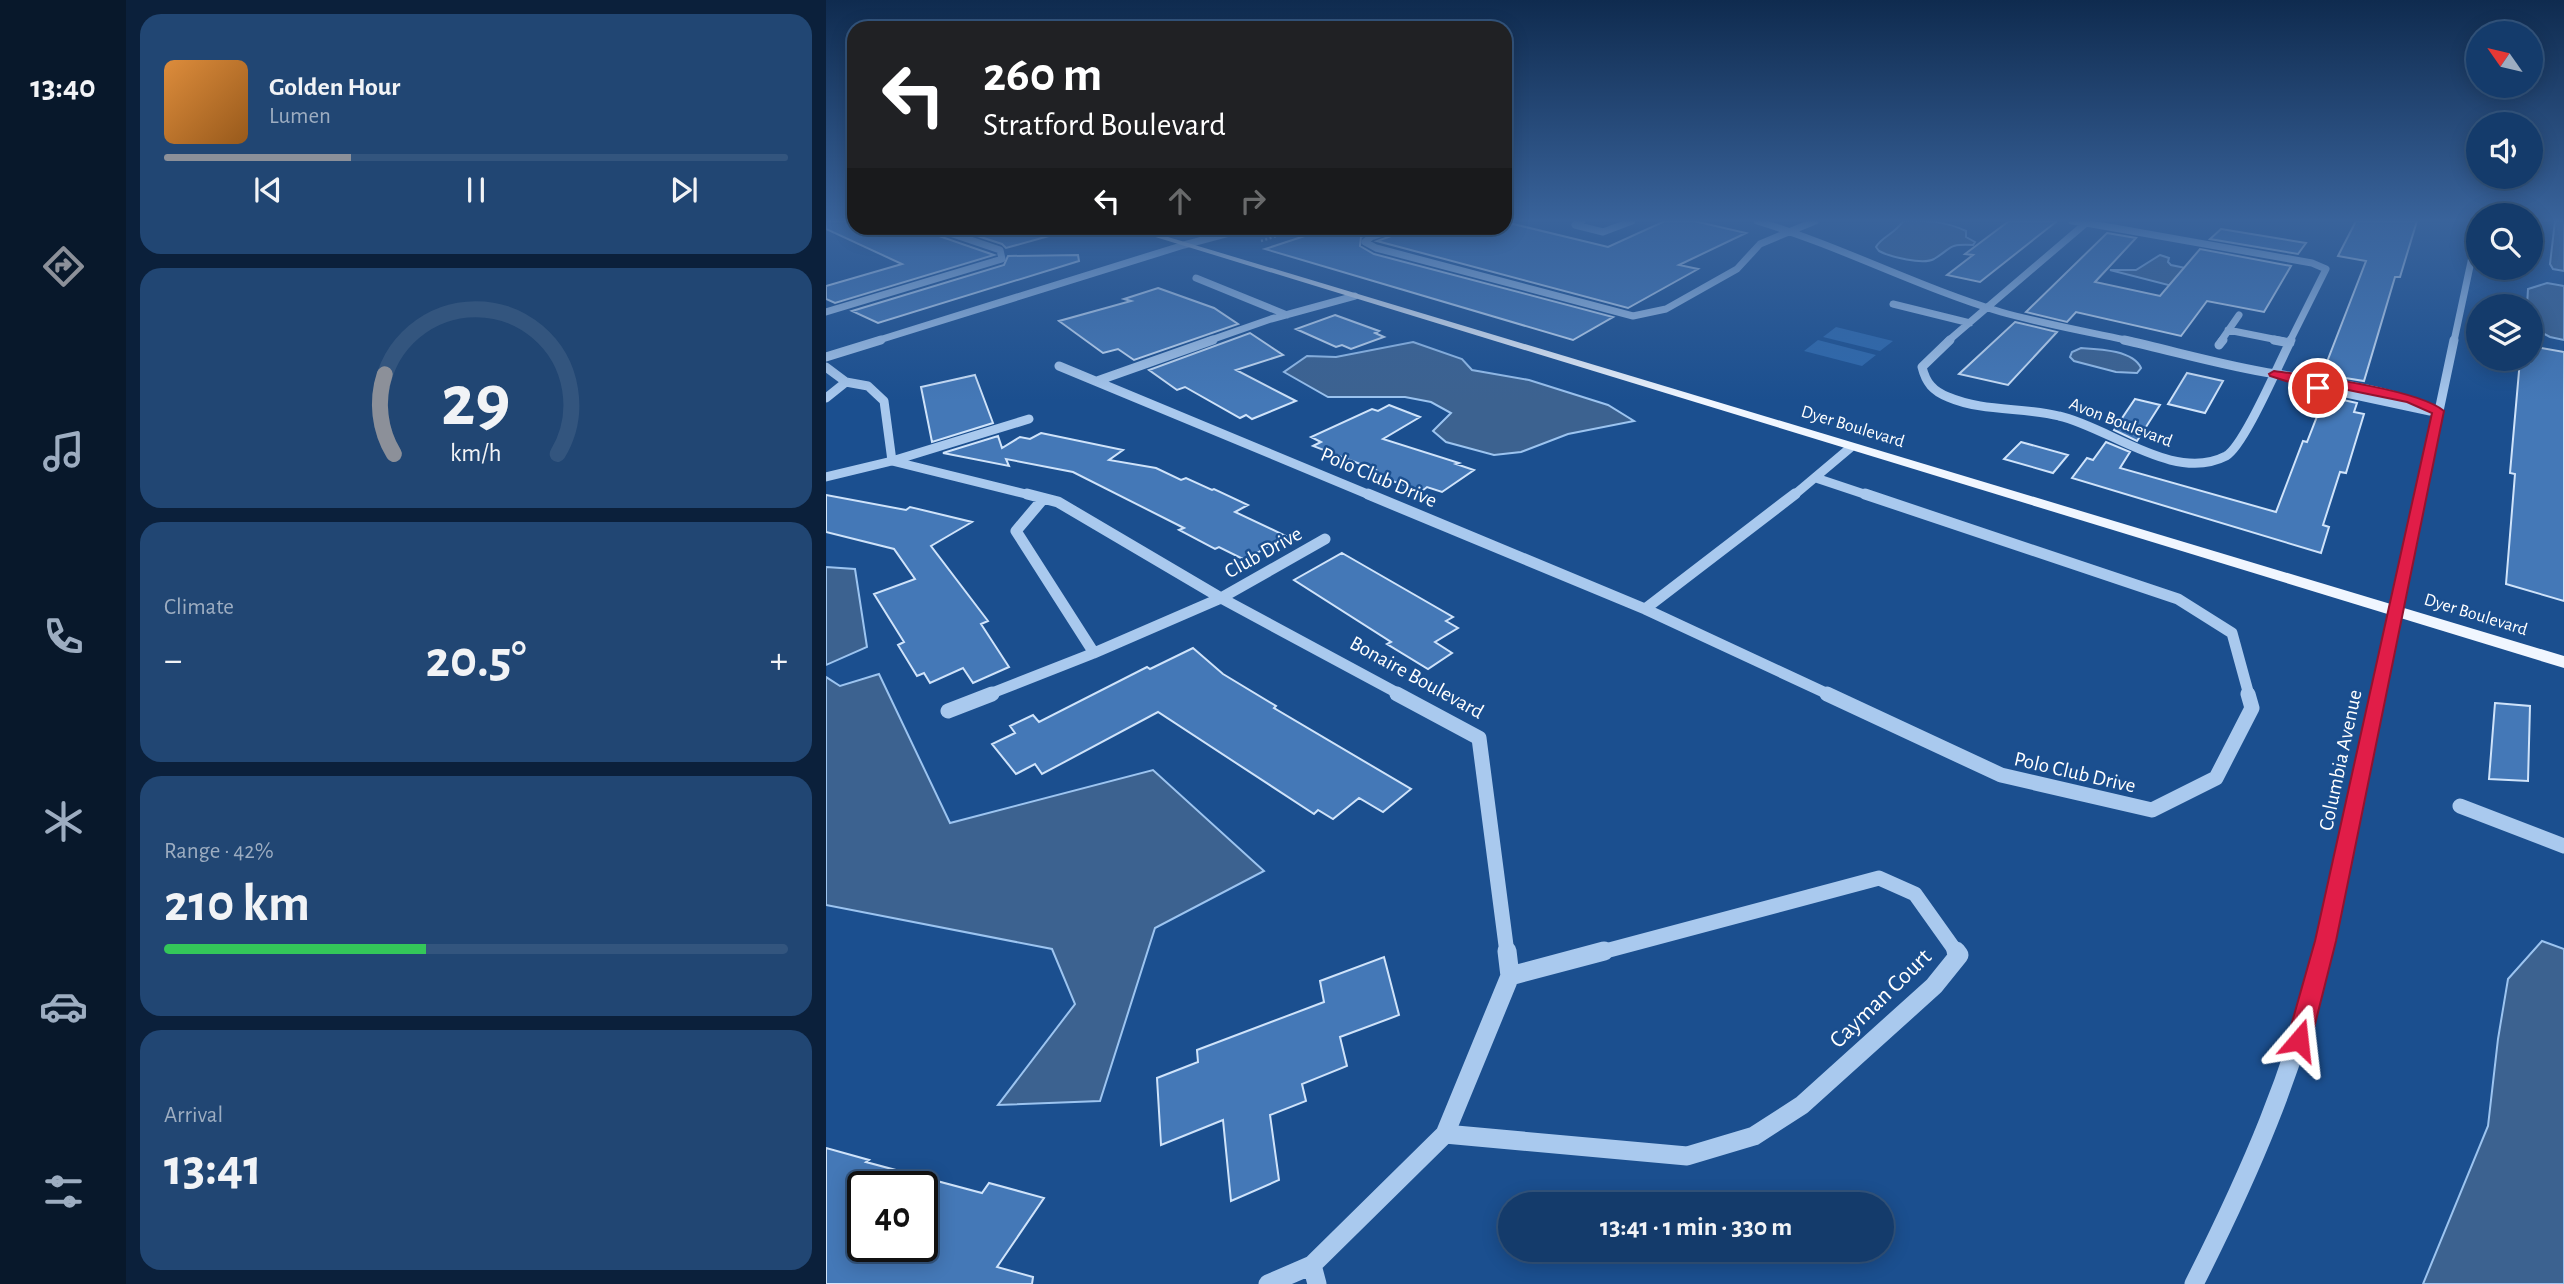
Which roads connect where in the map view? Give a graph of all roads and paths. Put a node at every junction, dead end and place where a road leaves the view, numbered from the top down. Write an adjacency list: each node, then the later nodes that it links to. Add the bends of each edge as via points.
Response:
1 (929, 281): 14 (street)
2 (1069, 281): 21 (street)
3 (1203, 281): 15 (street)
4 (1304, 281): 11 (main road, Dyer Boulevard)
5 (1497, 281): 6 (street, via 1615,313 1643,316 1666,309)
6 (1716, 281)
7 (1915, 281): 13 (street)
8 (2019, 281): 13 (street)
9 (2321, 281): 19 (street)
10 (2467, 281): 28 (street, Columbia Avenue)
11 (1355, 296): 15 (street); 30 (main road, Dyer Boulevard)
12 (1893, 304): 17 (street)
13 (1988, 308): 17 (street); 24 (street)
14 (826, 312)
15 (1287, 314): 25 (street)
16 (2238, 315): 18 (street)
17 (1970, 323): 24 (street, Avon Boulevard, via 1924,363 1925,380 1939,392 1965,403 2064,417 2159,456 2199,461 2228,455 2237,447)
18 (2228, 330): 19 (street); 20 (street)
19 (2290, 343): 24 (street)
20 (2219, 345)
21 (826, 357)
22 (1059, 366): 25 (street, Polo Club Drive)
23 (826, 367): 26 (street)
24 (2274, 374): 28 (street, via 2330,391)
25 (1097, 381): 37 (street, Polo Club Drive)
26 (846, 382): 27 (street); 31 (street, via 868,386 884,401)
27 (826, 398)
28 (2438, 411): 38 (street, Columbia Avenue)
29 (1029, 419): 31 (street)
30 (1850, 448): 33 (street); 38 (main road, Dyer Boulevard)
31 (892, 461): 32 (street, Bonaire Boulevard); 34 (street, Bonaire Boulevard)
32 (828, 473)
33 (1816, 478): 37 (street); 37 (street, Polo Club Drive, via 2178,598 2232,633 2252,708 2216,778 2152,810 2001,775)
34 (1043, 499): 36 (street, Bonaire Boulevard, via 1058,502); 39 (street, via 1016,531)
35 (1325, 539): 36 (street, Club Drive)
36 (1221, 597): 39 (street, Club Drive); 44 (street, Bonaire Boulevard, via 1479,738)
37 (1645, 609)
38 (2396, 611): 40 (main road, Dyer Boulevard); 48 (street, Columbia Avenue, via 2306,1019 2242,1191)
39 (1094, 653): 41 (street, Club Drive)
40 (2564, 662)
41 (948, 711)
42 (2460, 806): 43 (street)
43 (2564, 846)
44 (1510, 976): 45 (street, Bonaire Boulevard); 45 (street, Cayman Court, via 1879,878 1915,894 1959,955 1934,986 1802,1105 1754,1136 1687,1156)
45 (1445, 1134): 46 (street, Bonaire Boulevard)
46 (1315, 1274): 47 (street, Bonaire Boulevard)
47 (1268, 1284)
48 (2194, 1284)

